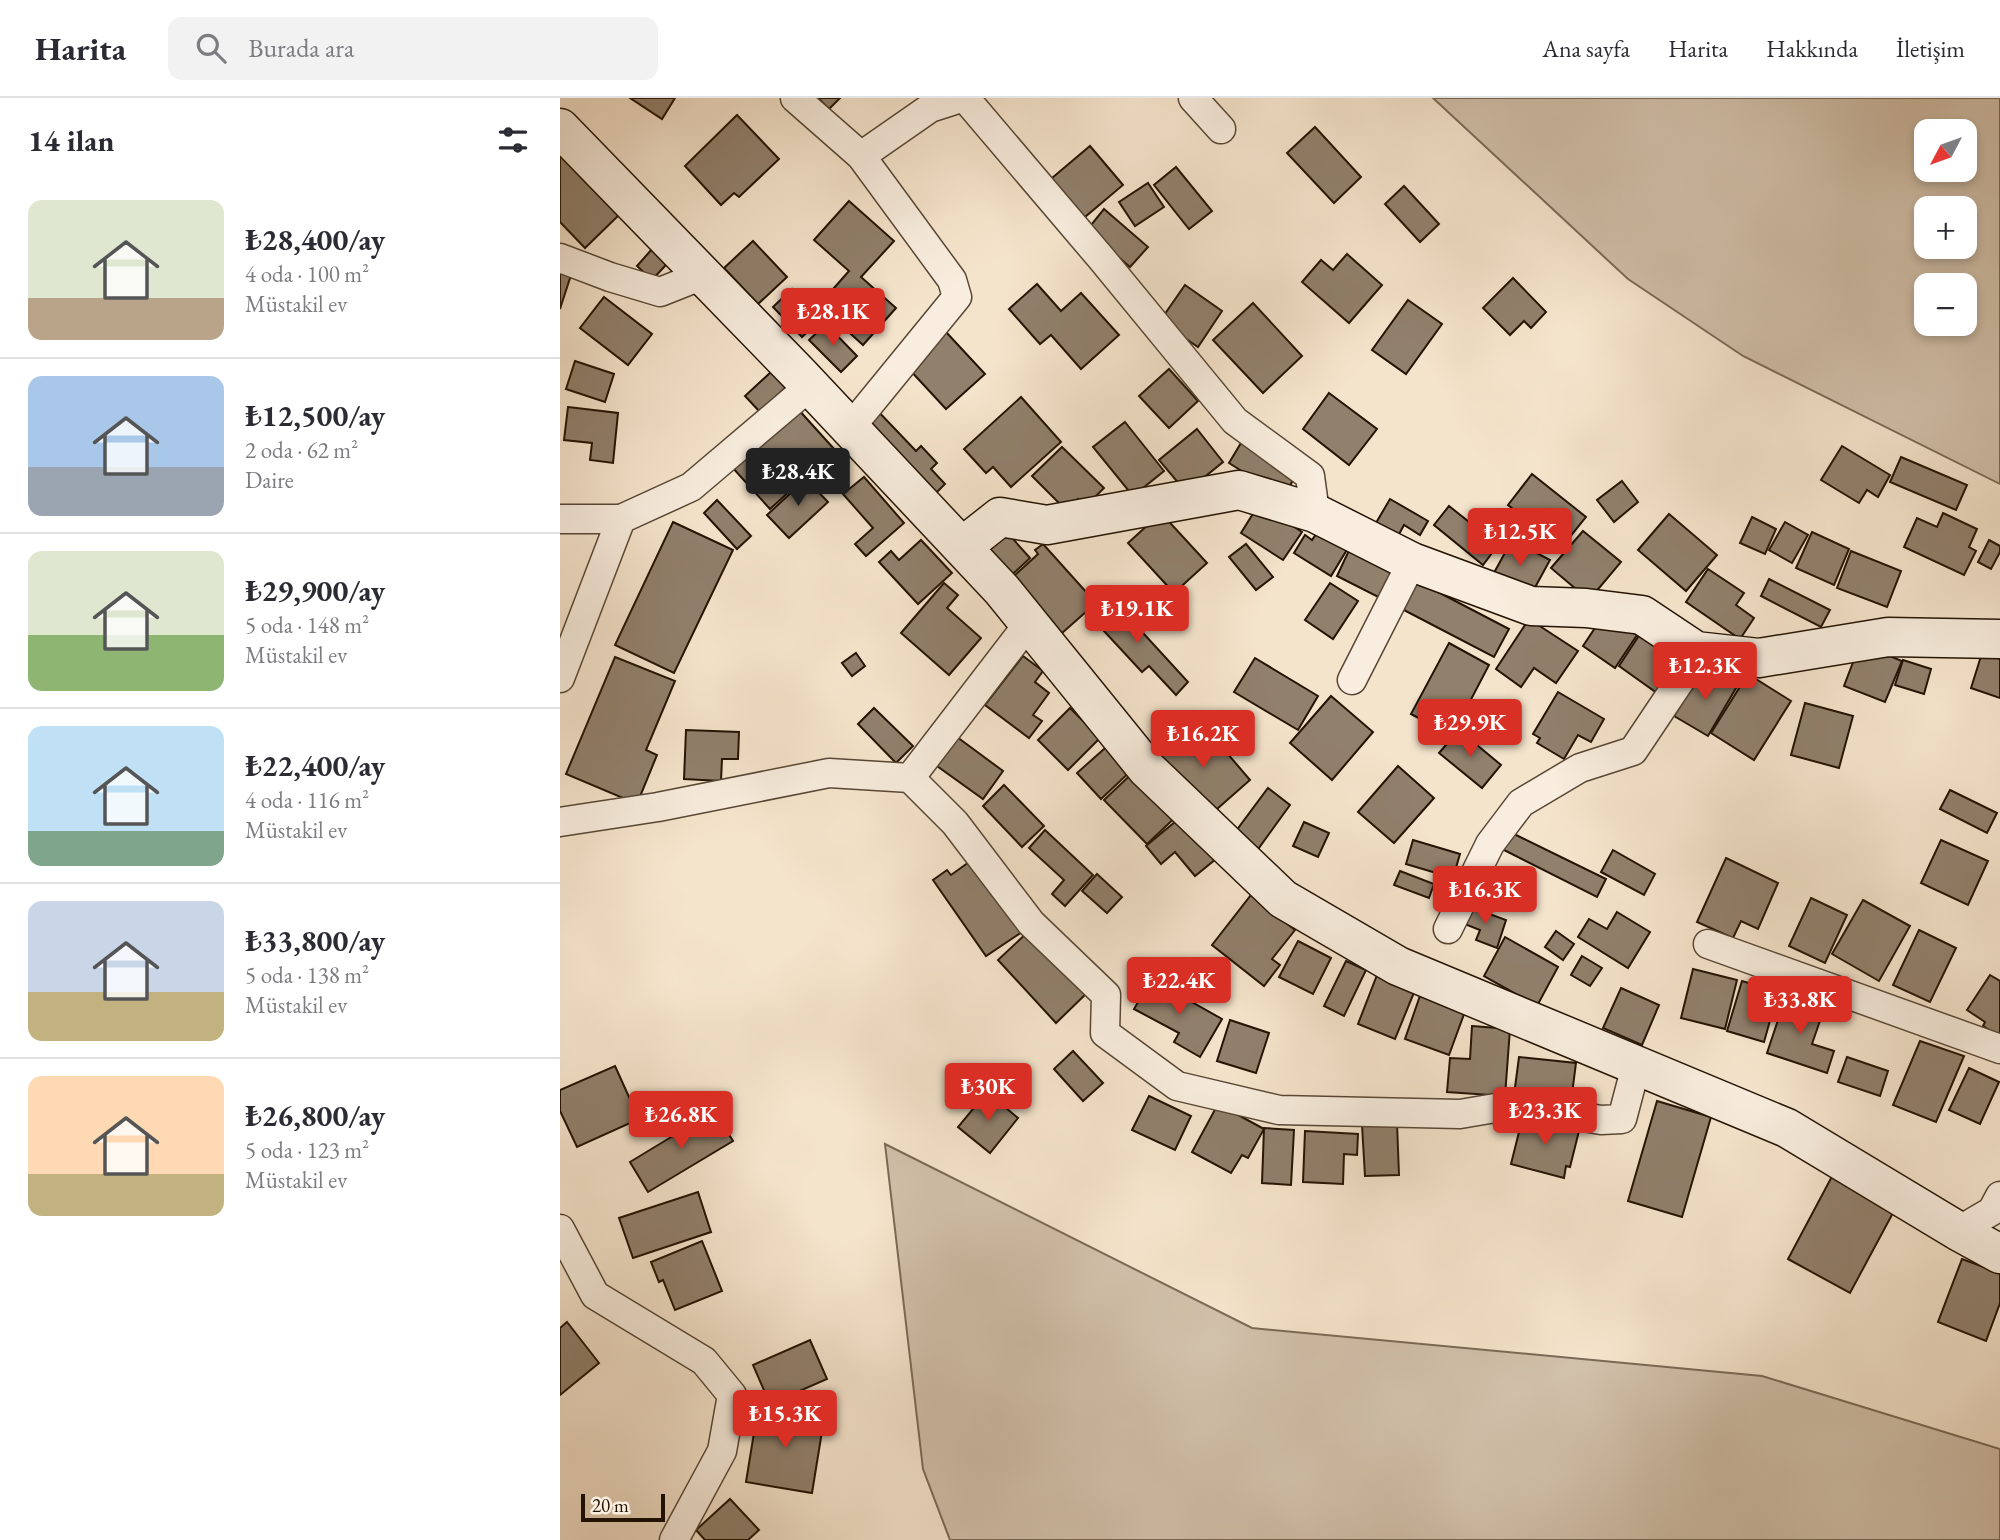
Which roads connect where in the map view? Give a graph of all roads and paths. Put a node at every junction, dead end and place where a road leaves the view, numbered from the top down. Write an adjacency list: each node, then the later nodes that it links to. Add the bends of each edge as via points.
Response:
1 (795, 98): 6 (street)
2 (963, 98): 6 (street, via 930,108); 11 (street, via 1235,421 1310,476)
3 (1193, 98): 5 (street)
4 (560, 128): 8 (street)
5 (1221, 129)
6 (861, 156): 10 (street, via 952,280 957,297)
7 (560, 258): 8 (street, via 660,292)
8 (703, 275): 9 (street)
9 (810, 386): 10 (street); 13 (street, via 691,487)
10 (850, 428): 14 (street)
11 (1315, 513): 14 (street, via 1239,490 1047,525 1000,517); 15 (street)
12 (560, 519): 13 (street)
13 (621, 519): 19 (street)
14 (962, 547): 16 (street)
15 (1412, 562): 18 (street, via 1531,606 1642,615); 20 (street)
16 (1029, 623): 21 (street); 26 (street, via 1147,769 1283,899 1398,966)
17 (2000, 639): 18 (street, via 1888,637 1759,657)
18 (1700, 652): 23 (street, via 1633,751 1580,768 1521,803 1490,844)
19 (560, 678)
20 (1352, 680)
21 (910, 778): 22 (street, via 829,773); 26 (street, via 955,823 1031,923 1106,995 1105,1033 1177,1086 1279,1110 1460,1114 1513,1105 1601,1120 1622,1119)
22 (560, 822)
23 (1448, 929)
24 (1708, 943): 25 (street)
25 (2000, 1049)
26 (1636, 1066): 29 (street, via 1787,1128)
27 (2000, 1196): 29 (street, via 1992,1211)
28 (560, 1229): 31 (street, via 595,1295 704,1361 732,1395 722,1451)
29 (1958, 1231): 30 (street)
30 (2000, 1254)
31 (674, 1540)

